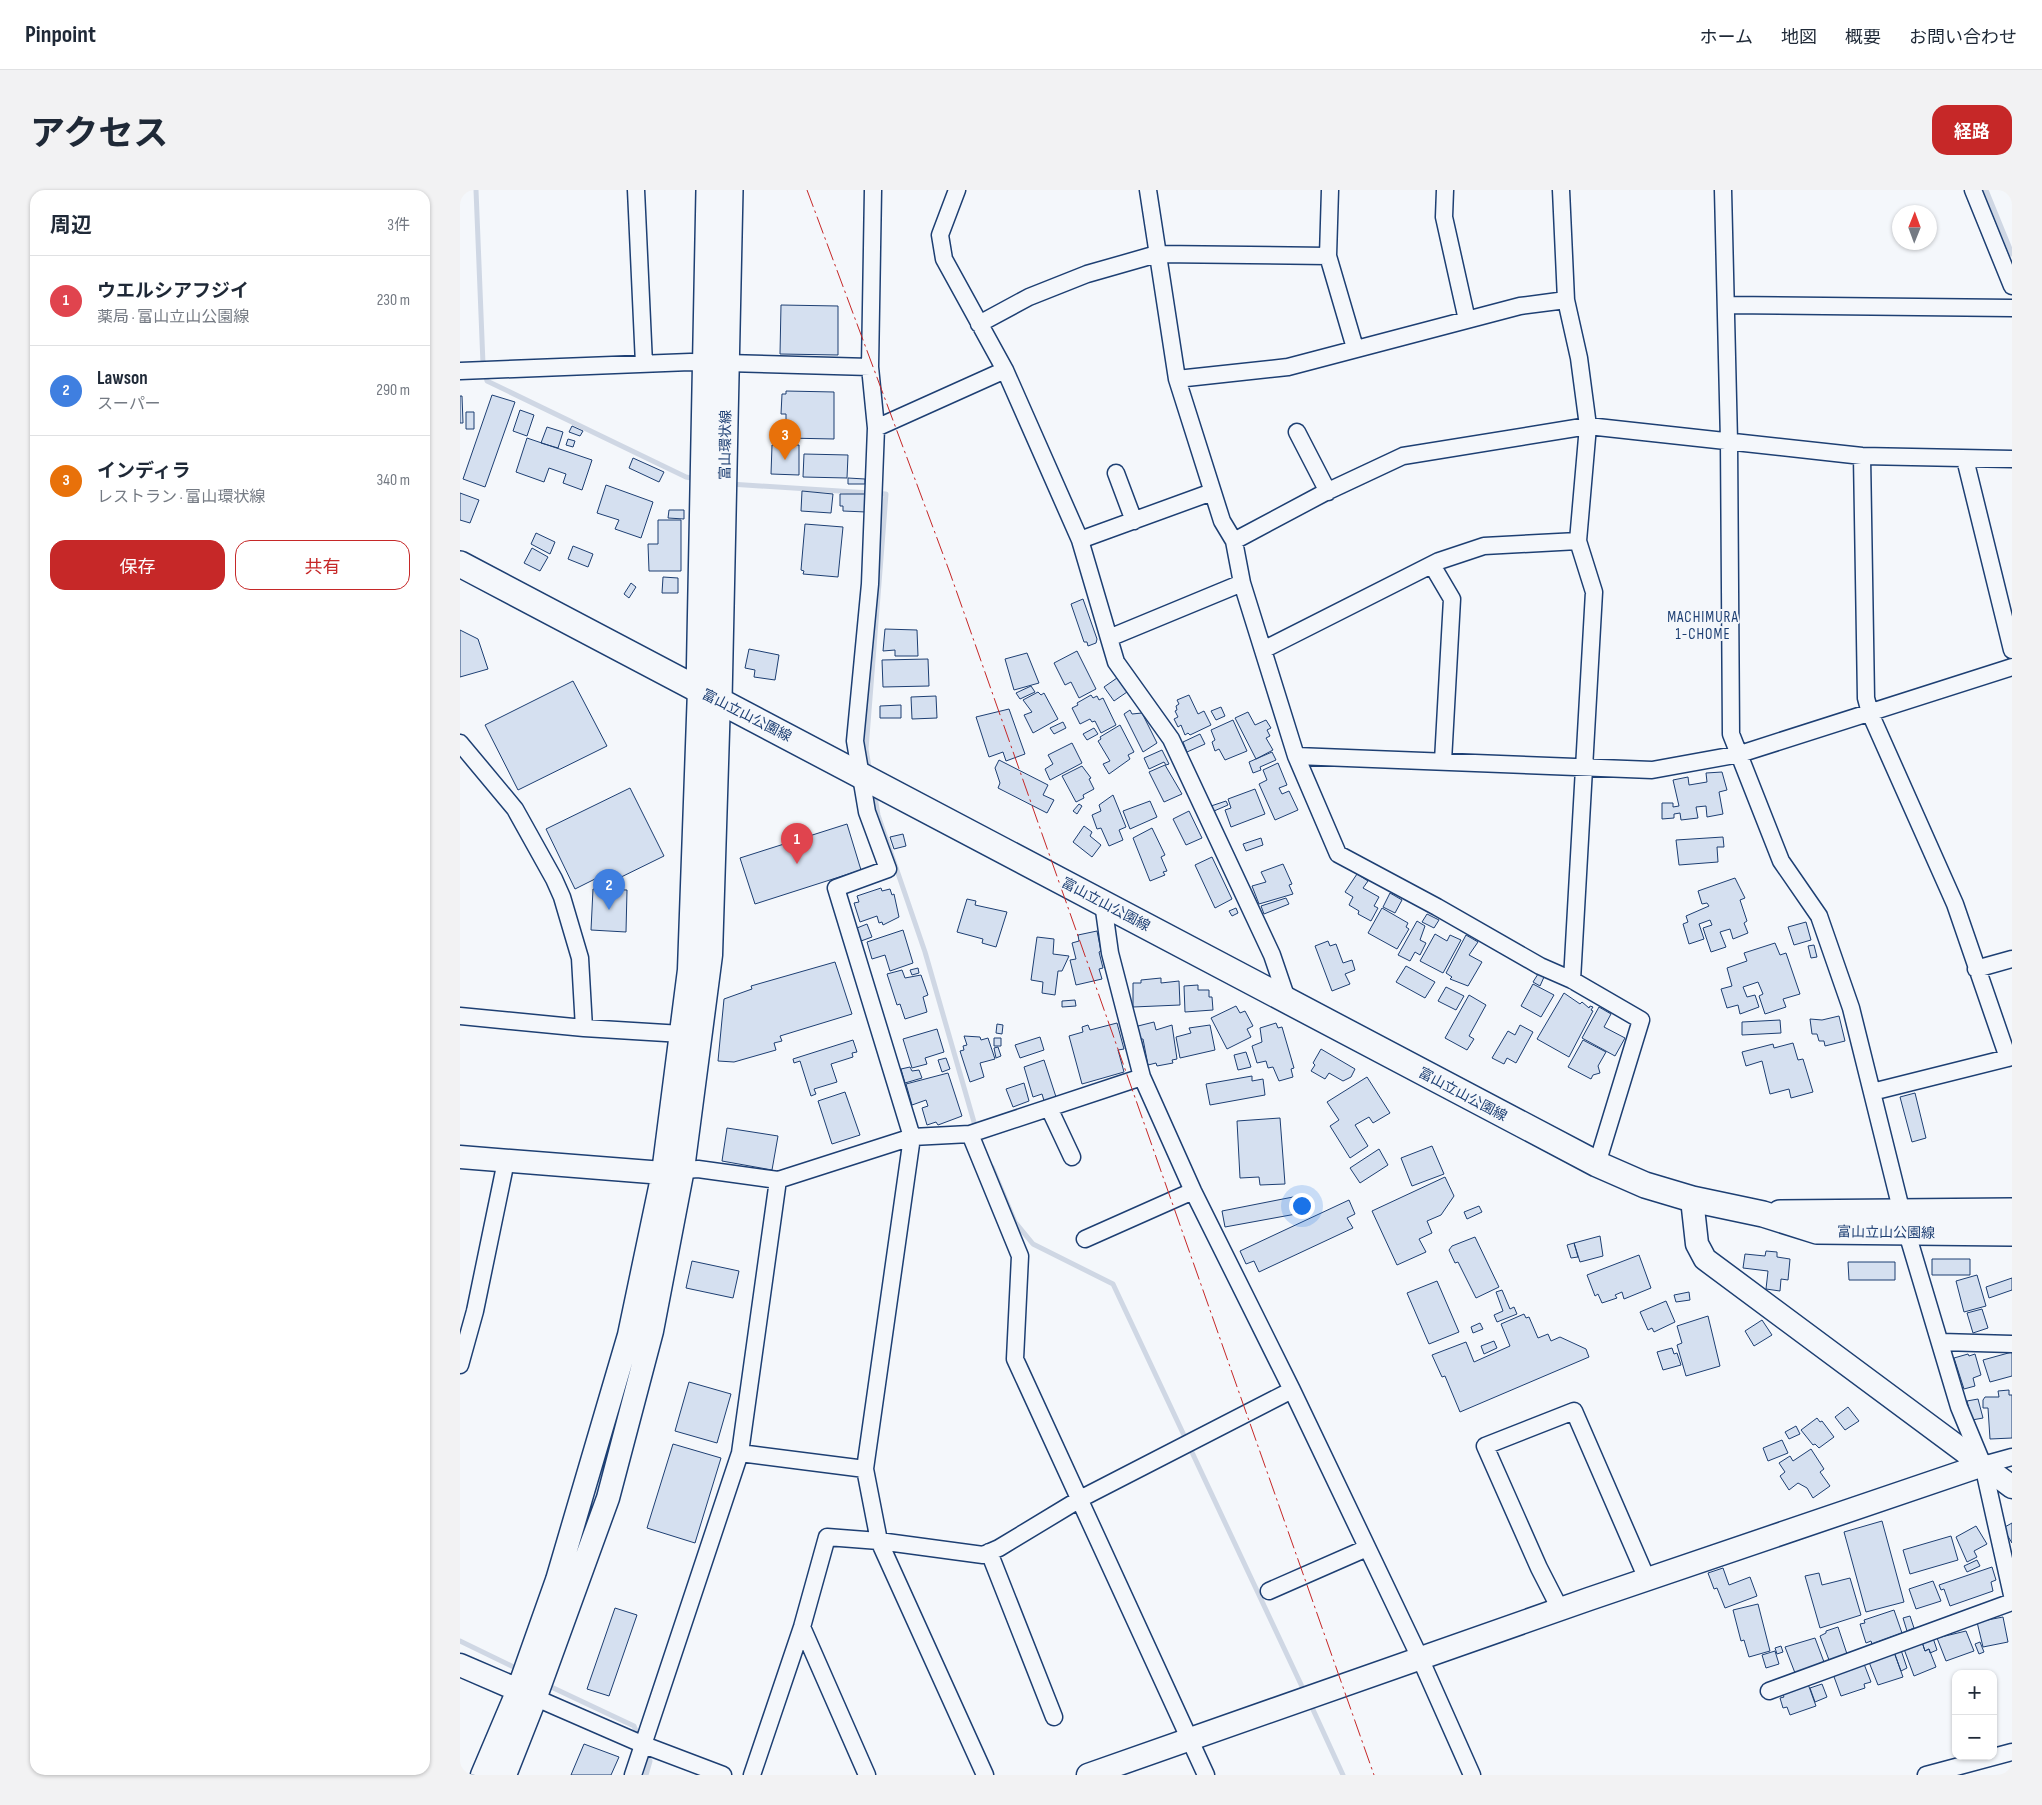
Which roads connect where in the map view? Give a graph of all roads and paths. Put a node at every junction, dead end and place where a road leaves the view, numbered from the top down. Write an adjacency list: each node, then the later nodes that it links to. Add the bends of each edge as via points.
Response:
1 (636, 190): 22 (street)
2 (710, 190): 21 (main road, 富山環状線)
3 (730, 190): 21 (main road, 富山環状線)
4 (873, 190): 23 (street)
5 (957, 190): 19 (street, via 940,235 944,259)
6 (1148, 190): 12 (street)
7 (1330, 190): 13 (street)
8 (1445, 190): 18 (street, via 1444,217)
9 (1561, 190): 15 (street)
10 (1723, 190): 16 (street)
11 (1973, 190): 14 (street)
12 (1158, 254): 13 (street); 19 (street, via 1087,274 1029,297); 26 (street)
13 (1328, 256): 20 (street)
14 (2012, 286)
15 (1566, 300): 18 (street, via 1520,306); 27 (street, via 1579,358)
16 (1726, 306): 17 (street); 30 (street)
17 (2012, 308)
18 (1467, 320): 20 (street)
19 (979, 324): 24 (street)
20 (1355, 348): 26 (street, via 1288,367)
21 (716, 362): 22 (street); 23 (street); 48 (main road, 富山環状線)
22 (644, 364): 25 (street)
23 (870, 368): 28 (street)
24 (1005, 370): 28 (street); 38 (street)
25 (460, 371)
26 (1178, 379): 35 (street)
27 (1588, 426): 30 (street); 36 (street, via 1403,456); 40 (street)
28 (876, 428): 55 (street, via 870,584 855,741)
29 (1297, 432): 36 (street)
30 (1729, 441): 31 (street); 51 (street, via 1731,734)
31 (1862, 456): 32 (street); 49 (street, via 1866,698)
32 (1965, 458): 33 (street); 46 (street)
33 (2012, 460)
34 (1116, 473): 37 (street)
35 (1212, 492): 37 (street); 39 (street, via 1222,521)
36 (1328, 492): 39 (street)
37 (1134, 521): 38 (street)
38 (1080, 540): 44 (street)
39 (1234, 541): 43 (street)
40 (1578, 541): 42 (street, via 1484,546); 54 (street, via 1594,592)
41 (460, 564): 48 (main road, 富山立山公園線)
42 (1432, 565): 45 (street); 53 (street, via 1452,599)
43 (1242, 583): 44 (street); 45 (street)
44 (1109, 638): 60 (street, via 1116,662 1171,739 1272,955)
45 (1263, 650): 52 (street)
46 (2012, 650)
47 (2012, 667): 49 (street)
48 (709, 695): 55 (main road, 富山立山公園線); 63 (street); 74 (street, via 711,955)
49 (1870, 714): 51 (street); 58 (street, via 1955,904)
50 (460, 743): 62 (street, via 515,809 562,898 580,958)
51 (1740, 754): 54 (street, via 1652,770); 66 (street, via 1781,860 1819,916 1851,1008)
52 (1296, 756): 53 (street); 59 (street, via 1338,854 1540,966)
53 (1443, 761): 54 (street)
54 (1584, 767): 59 (street)
55 (860, 774): 56 (main road, 富山立山公園線); 69 (street, via 867,812 888,869 836,888)
56 (1103, 903): 60 (main road, 富山立山公園線); 65 (street, via 1110,953)
57 (2012, 959): 58 (street)
58 (1976, 969): 64 (street)
59 (1572, 980): 73 (street, via 1641,1020)
60 (1287, 999): 73 (main road, 富山立山公園線)
61 (460, 1016): 62 (street)
62 (584, 1028): 63 (street)
63 (682, 1034): 74 (street)
64 (2010, 1058): 66 (street)
65 (1142, 1077): 67 (street); 76 (street)
66 (1872, 1092): 79 (street)
67 (1049, 1108): 68 (street); 71 (street)
68 (970, 1134): 69 (street); 91 (street, via 1020,1256 1015,1359)
69 (912, 1137): 75 (street); 89 (street)
70 (460, 1157): 72 (street)
71 (1072, 1157)
72 (506, 1161): 74 (street); 84 (street, via 476,1311)
73 (1597, 1164): 77 (main road, 富山立山公園線, via 1646,1185)
74 (673, 1171): 75 (street); 104 (street)
75 (778, 1180): 86 (street)
76 (1194, 1191): 81 (street); 85 (street)
77 (1692, 1199): 79 (main road, 富山立山公園線, via 1763,1214 1818,1211); 88 (street, via 1698,1244 1705,1259)
78 (2012, 1211): 79 (main road, 富山立山公園線)
79 (1904, 1223): 80 (main road, 富山立山公園線); 82 (street)
80 (2012, 1233)
81 (1085, 1240)
82 (1941, 1342): 83 (street); 88 (street, via 1959,1407)
83 (2012, 1344)
84 (460, 1365)
85 (1292, 1390): 91 (street); 93 (street)
86 (740, 1454): 89 (street); 107 (street)
87 (2012, 1457): 88 (street)
88 (1983, 1465): 90 (street); 95 (street); 97 (street)
89 (865, 1469): 92 (street)
90 (2012, 1487)
91 (1080, 1499): 94 (street); 106 (street)
92 (879, 1541): 94 (street, via 983,1554); 100 (street, via 827,1538); 115 (street)
93 (1367, 1548): 96 (street); 101 (street)
94 (990, 1552): 105 (street)
95 (1647, 1579): 99 (street); 99 (street, via 1574,1411 1485,1446)
96 (1269, 1590)
97 (2012, 1595)
98 (2012, 1602): 103 (street)
99 (1560, 1609): 101 (street)
100 (802, 1627): 113 (street); 114 (street)
101 (1420, 1658): 106 (street); 118 (street)
102 (460, 1665): 104 (street)
103 (1769, 1690)
104 (527, 1694): 107 (street); 109 (street); 110 (street)
105 (1054, 1717)
106 (1189, 1738): 116 (street); 117 (street)
107 (644, 1745): 111 (street); 112 (street)
108 (2012, 1752): 119 (street)
109 (482, 1775)
110 (505, 1775)
111 (633, 1775)
112 (723, 1775)
113 (752, 1775)
114 (867, 1775)
115 (985, 1775)
116 (1088, 1775)
117 (1206, 1775)
118 (1472, 1775)
119 (1926, 1775)

